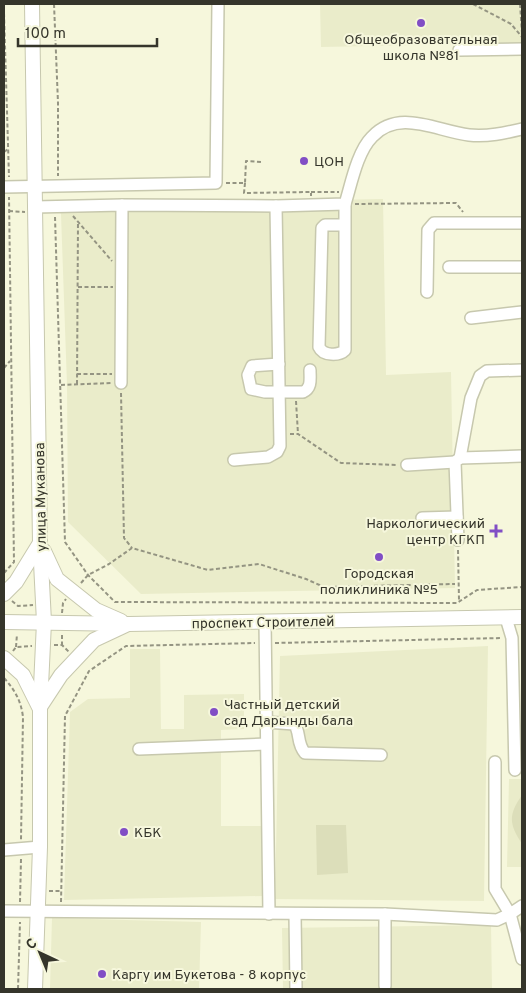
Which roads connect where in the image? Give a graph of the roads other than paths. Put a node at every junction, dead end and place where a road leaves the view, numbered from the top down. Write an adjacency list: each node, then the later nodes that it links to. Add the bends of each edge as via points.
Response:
1 (32, 4): 7 (main road, улица Муканова)
2 (218, 4): 7 (street, via 216,183)
3 (522, 48): 4 (street)
4 (459, 50)
5 (522, 129): 8 (street, via 471,136 404,122 390,124 371,138 356,164)
6 (6, 187): 7 (street)
7 (34, 187): 11 (main road, улица Муканова)
8 (345, 204): 10 (street); 13 (street)
9 (122, 205): 10 (street); 11 (street); 22 (street)
10 (276, 206): 19 (street)
11 (35, 207): 31 (main road, улица Муканова)
12 (522, 223): 16 (street, via 434,222 428,230)
13 (345, 225): 13 (street, via 345,350 338,354 324,353 319,347 322,228 325,225)
14 (449, 267): 15 (street)
15 (522, 267)
16 (427, 292)
17 (522, 312): 18 (street)
18 (471, 318)
19 (279, 364): 23 (street); 23 (street, via 252,366 248,375 249,386 254,391)
20 (310, 370): 23 (street, via 308,390)
21 (522, 370): 26 (street, via 487,372 480,376 471,398)
22 (121, 378)
23 (280, 393): 25 (street, via 280,446 277,452 268,457)
24 (522, 456): 26 (street)
25 (234, 460)
26 (457, 460): 27 (street); 28 (street)
27 (407, 465)
28 (457, 517): 29 (street); 30 (street)
29 (422, 518)
30 (458, 540)
31 (40, 543): 32 (main road, via 16,582); 36 (main road, улица Муканова); 38 (main road, via 57,579 96,610)
32 (4, 594)
33 (522, 617): 34 (main road, проспект Строителей)
34 (506, 618): 37 (main road, проспект Строителей); 46 (street, via 512,638)
35 (4, 622): 36 (main road, проспект Строителей)
36 (44, 622): 38 (main road, проспект Строителей); 40 (main road, улица Муканова)
37 (265, 622): 38 (main road, проспект Строителей); 41 (street)
38 (129, 624): 40 (main road, via 94,640 60,675)
39 (4, 658): 40 (main road, via 23,675)
40 (40, 708): 47 (main road, улица Муканова)
41 (266, 722): 42 (street); 44 (street, via 294,724 305,753)
42 (266, 744): 43 (street); 52 (street)
43 (139, 748)
44 (381, 755)
45 (495, 762): 55 (street, via 495,889)
46 (515, 770)
47 (40, 847): 48 (street); 50 (main road, улица Муканова)
48 (4, 850)
49 (522, 906): 55 (street)
50 (38, 911): 51 (street); 52 (street); 58 (main road, улица Муканова)
51 (4, 912)
52 (269, 914): 53 (street)
53 (295, 914): 54 (street); 59 (street)
54 (385, 914): 55 (street, via 497,920); 57 (street)
55 (510, 914): 56 (street)
56 (522, 959)
57 (385, 986)
58 (36, 989)
59 (296, 989)

